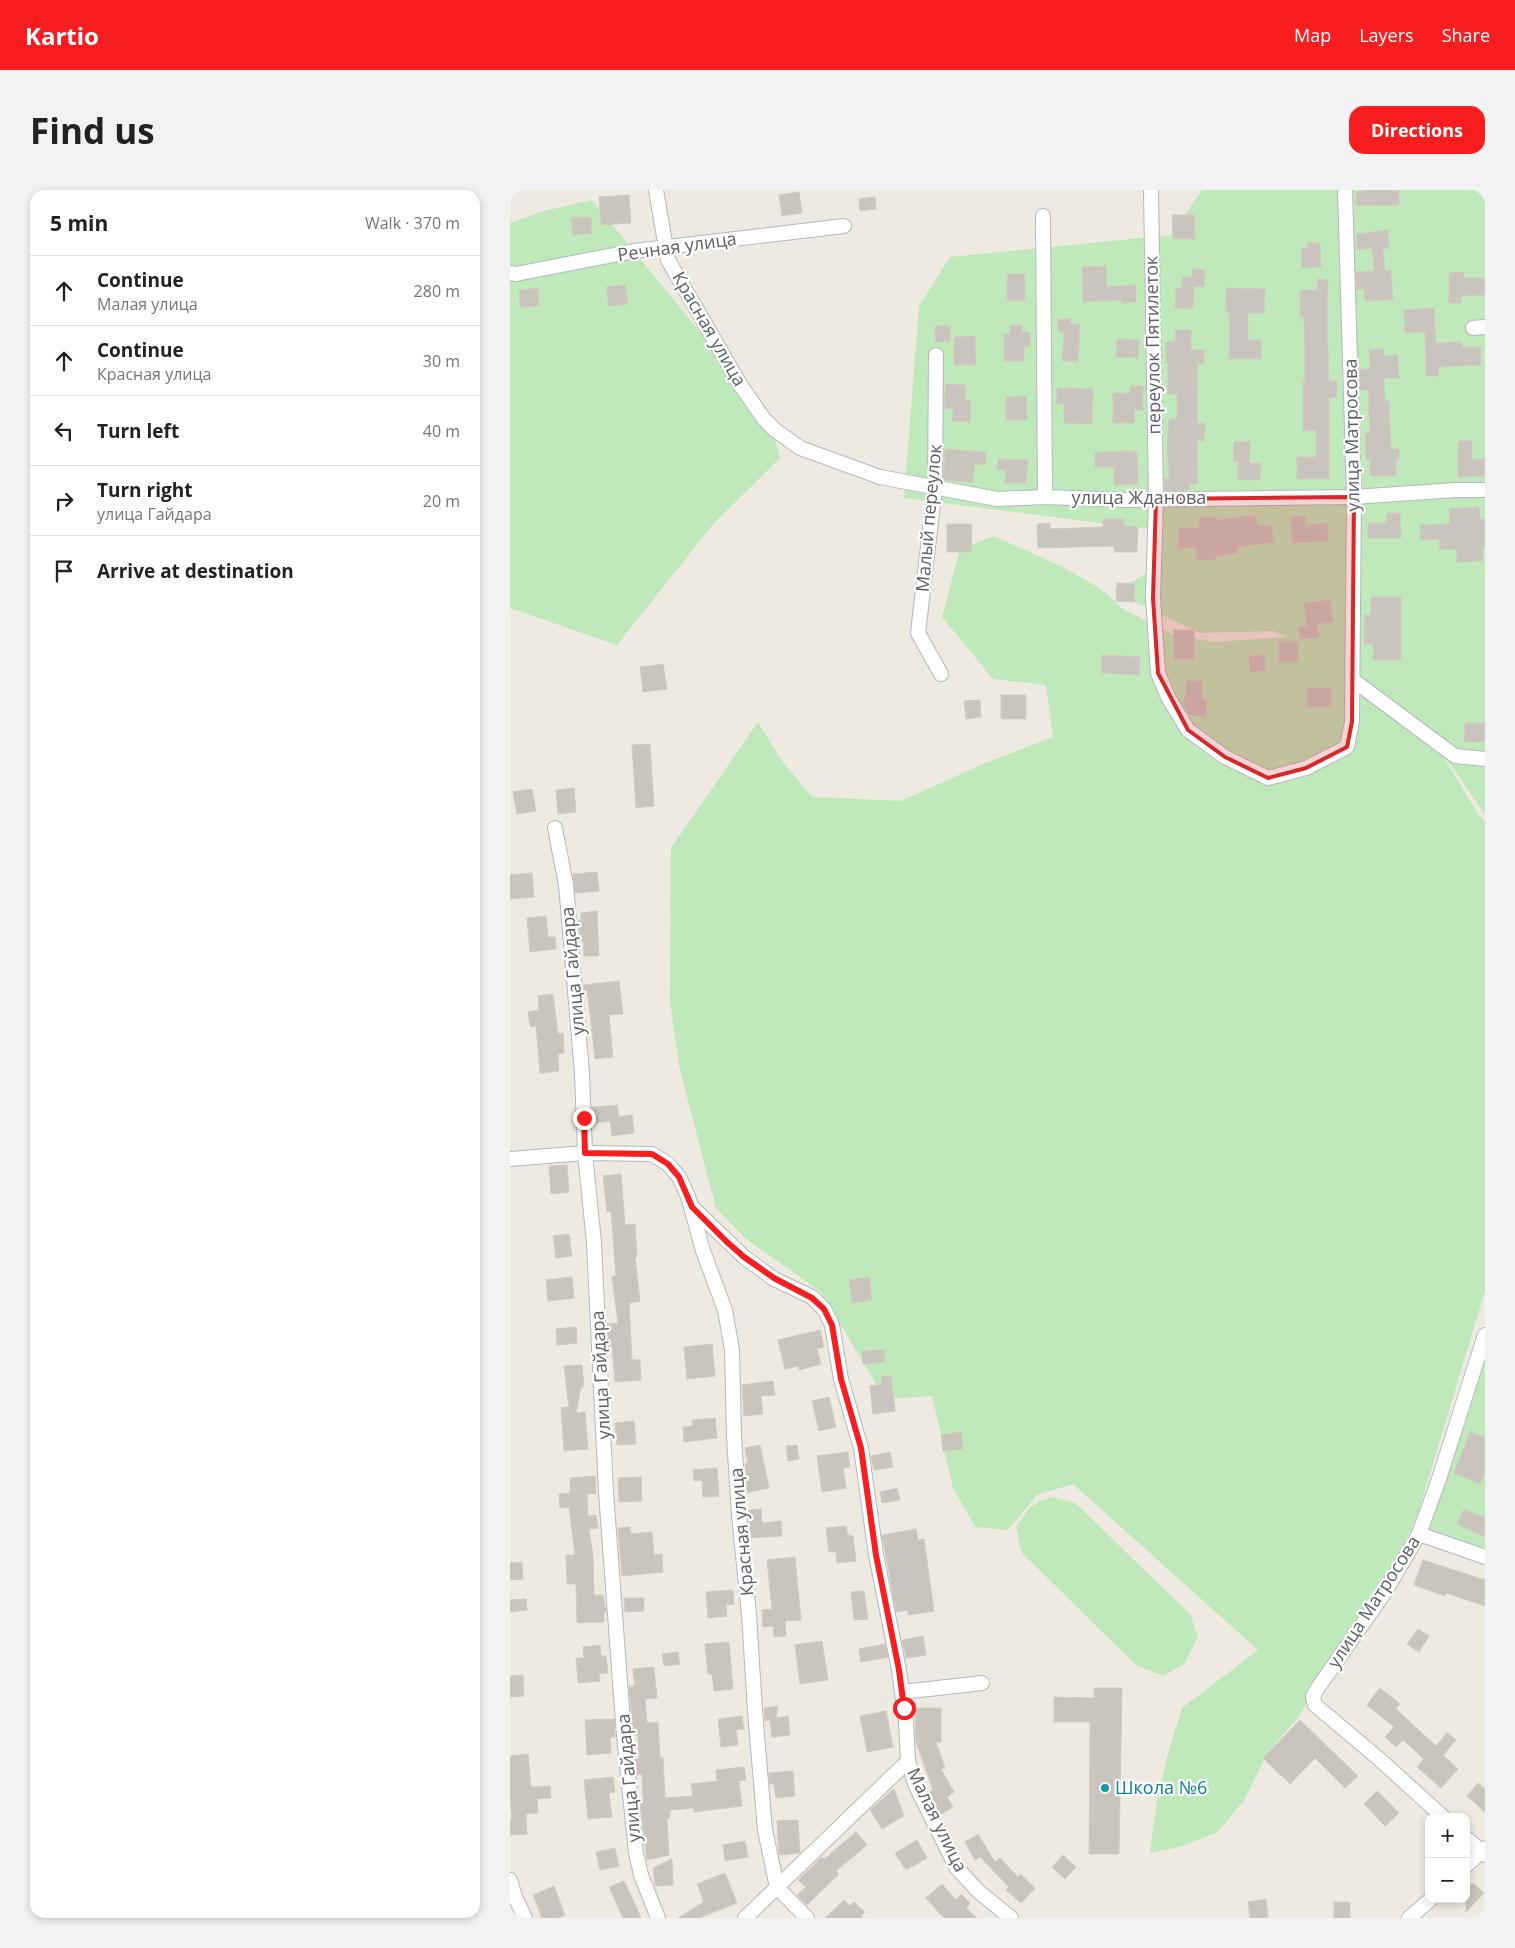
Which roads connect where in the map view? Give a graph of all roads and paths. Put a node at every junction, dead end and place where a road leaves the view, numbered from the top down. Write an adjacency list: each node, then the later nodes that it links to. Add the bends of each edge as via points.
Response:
1 (656, 190): 6 (street, Красная улица)
2 (1151, 190): 14 (street, переулок Пятилеток)
3 (1345, 190): 13 (street, улица Матросова)
4 (1042, 216): 12 (street)
5 (844, 226): 6 (street, Речная улица)
6 (666, 247): 7 (street, Речная улица); 9 (street, Красная улица, via 668,260 746,394 775,430)
7 (510, 273)
8 (936, 355): 10 (street, Малый переулок)
9 (800, 448): 10 (street, улица Жданова, via 880,477)
10 (935, 487): 12 (street, улица Жданова, via 997,499); 15 (street, Малый переулок, via 918,634)
11 (1485, 490): 13 (street, улица Жданова)
12 (1045, 497): 14 (street, улица Жданова)
13 (1354, 497): 14 (street, улица Жданова); 16 (street, улица Матросова)
14 (1156, 499): 17 (street, переулок Пятилеток, via 1154,598 1158,673)
15 (941, 674)
16 (1353, 680): 17 (street, улица Матросова, via 1352,722 1347,747 1306,768 1268,778 1225,757); 18 (street, via 1455,756)
17 (1188, 730)
18 (1485, 759)
19 (555, 828): 20 (street, улица Гайдара, via 566,885 574,957)
20 (585, 1153): 21 (street); 22 (street, Красная улица, via 652,1154 668,1164 679,1177); 37 (street, улица Гайдара, via 594,1243 606,1492 630,1799 641,1875)
21 (510, 1159)
22 (692, 1207): 27 (street, Малая улица, via 744,1257 812,1298 824,1309 832,1325 841,1379 861,1448 876,1555); 34 (street, Красная улица, via 703,1251 725,1310 732,1350 734,1436 755,1711 765,1830)
23 (1485, 1335): 24 (street, улица Матросова)
24 (1419, 1534): 25 (street); 29 (street, улица Матросова, via 1385,1592 1316,1689 1313,1698 1314,1705)
25 (1485, 1557)
26 (982, 1682): 27 (street)
27 (902, 1692): 28 (street, Малая улица)
28 (908, 1761): 34 (street); 40 (street, Малая улица, via 915,1784 956,1866 972,1885)
29 (1439, 1813)
30 (1470, 1841): 31 (street)
31 (1484, 1852): 32 (street)
32 (1470, 1863)
33 (510, 1880): 36 (street)
34 (777, 1887): 38 (street); 39 (street)
35 (1426, 1903): 41 (street)
36 (525, 1918)
37 (658, 1918)
38 (745, 1918)
39 (807, 1918)
40 (1011, 1918)
41 (1409, 1918)

